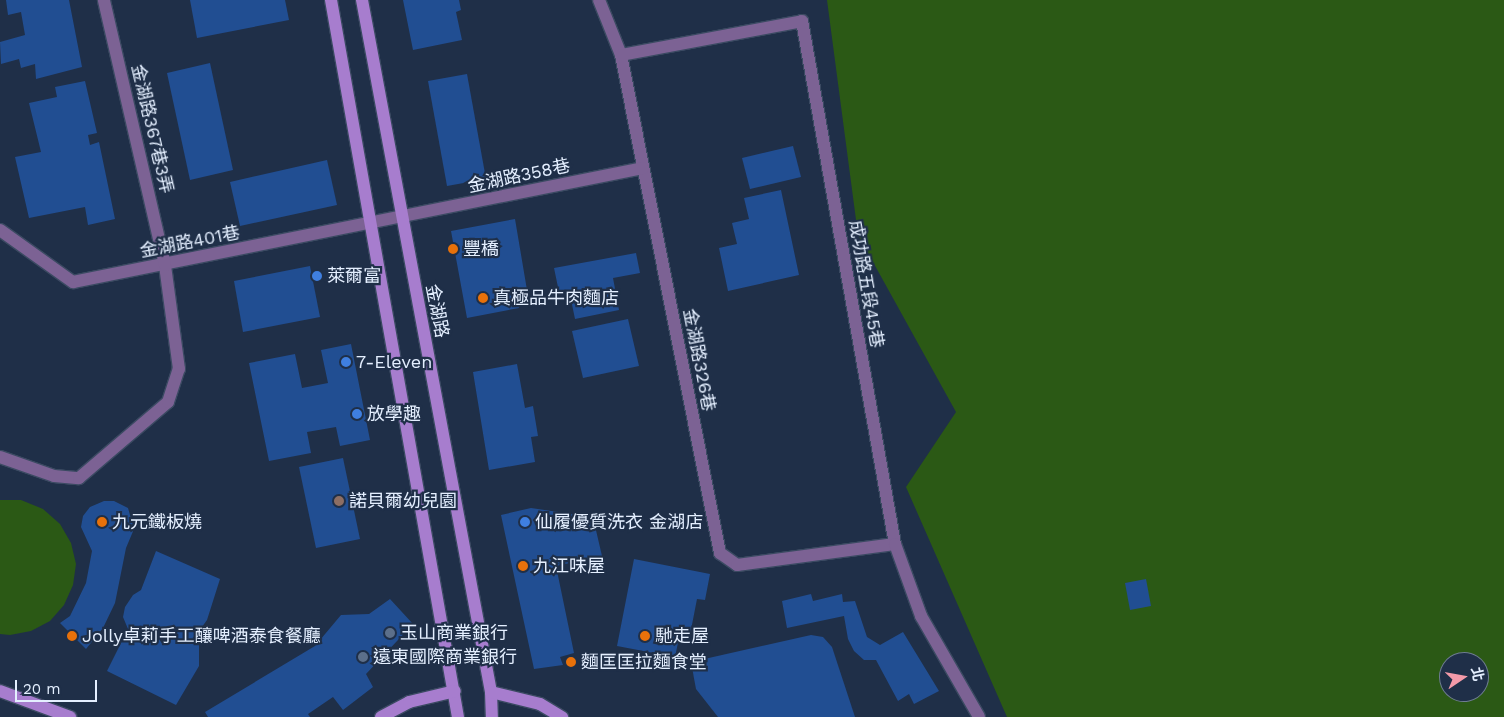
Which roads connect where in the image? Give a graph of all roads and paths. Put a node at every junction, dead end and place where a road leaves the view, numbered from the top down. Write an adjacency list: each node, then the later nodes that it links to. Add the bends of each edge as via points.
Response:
1 (104, 0): 10 (street, 金湖路367巷3弄)
2 (331, 0): 8 (main road)
3 (362, 0): 7 (main road, 金湖路)
4 (599, 0): 5 (street, 金湖路326巷)
5 (621, 55): 6 (street, 金湖路326巷); 12 (street, 成功路五段45巷, via 802,21)
6 (643, 168): 7 (street, 金湖路358巷); 12 (street, 金湖路326巷, via 720,554 737,565)
7 (402, 218): 8 (street, 金湖路401巷); 15 (main road, 金湖路)
8 (372, 223): 10 (street, 金湖路401巷); 14 (main road)
9 (0, 230): 10 (street, 金湖路401巷, via 73,282)
10 (165, 265): 11 (street, 金湖路367巷3弄, via 179,369 168,402 79,478 54,476)
11 (0, 457)
12 (895, 544): 21 (street, 成功路五段45巷, via 921,616)
13 (0, 690): 16 (main road)
14 (455, 691): 17 (main road, via 409,702); 18 (main road)
15 (491, 692): 19 (main road, 金湖路); 20 (main road, via 540,704)
16 (70, 717)
17 (381, 717)
18 (458, 717)
19 (492, 717)
20 (562, 717)
21 (979, 717)

